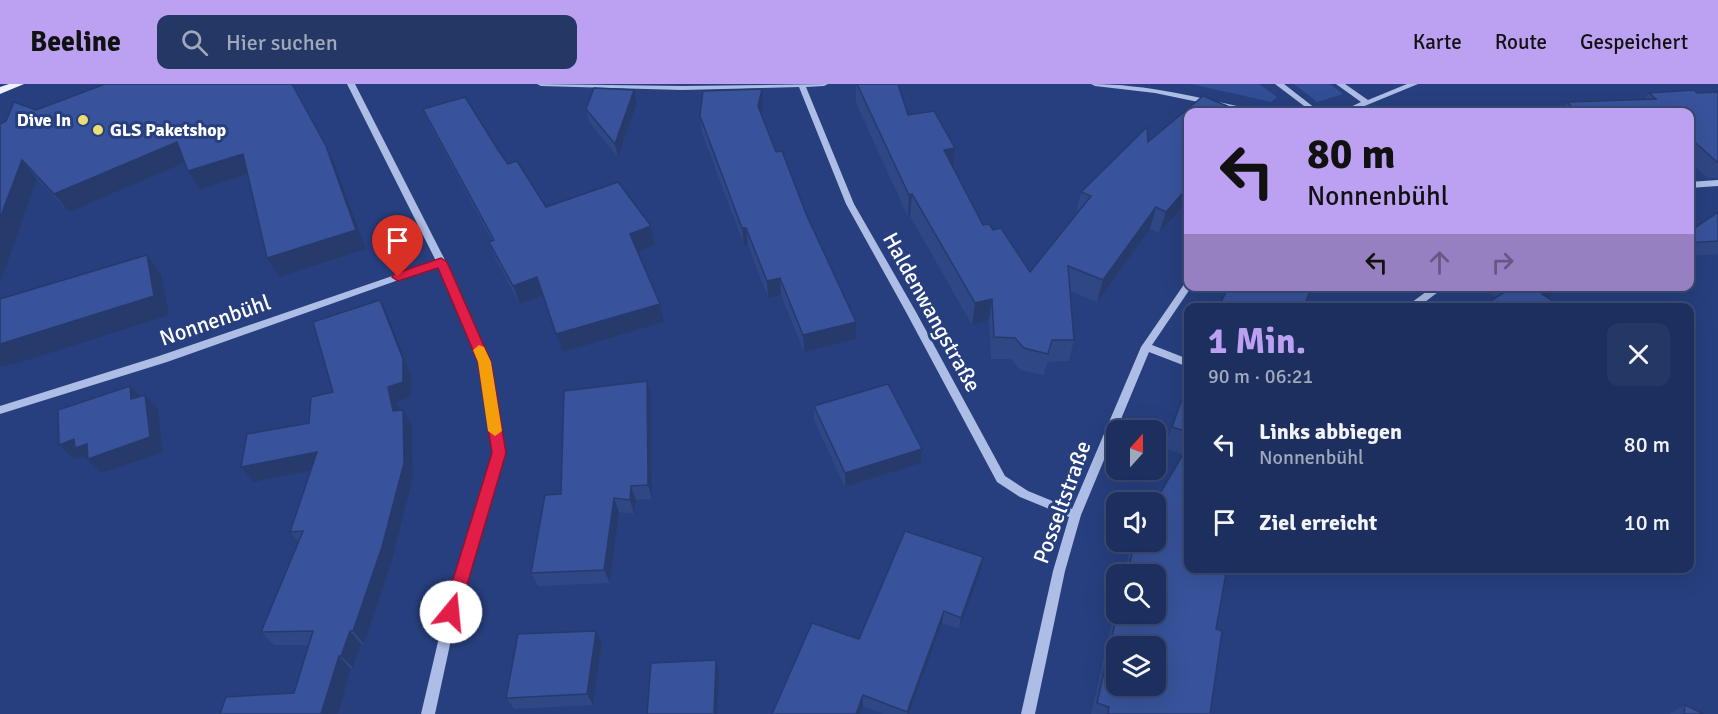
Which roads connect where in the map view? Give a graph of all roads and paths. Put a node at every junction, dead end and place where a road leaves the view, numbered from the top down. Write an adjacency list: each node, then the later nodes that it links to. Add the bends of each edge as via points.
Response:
1 (6, 84): 11 (main road)
2 (19, 84): 11 (main road)
3 (351, 84): 18 (street)
4 (541, 84): 10 (street)
5 (824, 84): 10 (street)
6 (1095, 84): 13 (street, via 1155,91)
7 (1279, 84): 14 (street)
8 (1340, 84): 12 (street)
9 (1414, 84): 12 (street)
10 (802, 86): 25 (street, Haldenwangstraße, via 850,204 1001,479 1024,494)
11 (0, 90)
12 (1367, 103): 15 (street)
13 (1236, 108)
14 (1311, 108)
15 (1354, 108)
16 (1718, 183): 17 (street)
17 (1694, 185)
18 (441, 262): 24 (street, Nonnenbühl, via 163,359); 26 (street, via 485,362 499,453 451,612)
19 (1184, 291): 22 (street, Posseltstraße)
20 (1434, 291): 21 (street)
21 (1416, 303)
22 (1146, 347): 23 (street); 25 (street, Posseltstraße)
23 (1184, 361)
24 (0, 410)
25 (1075, 515): 27 (street, Posseltstraße)
26 (429, 714)
27 (1028, 714)

